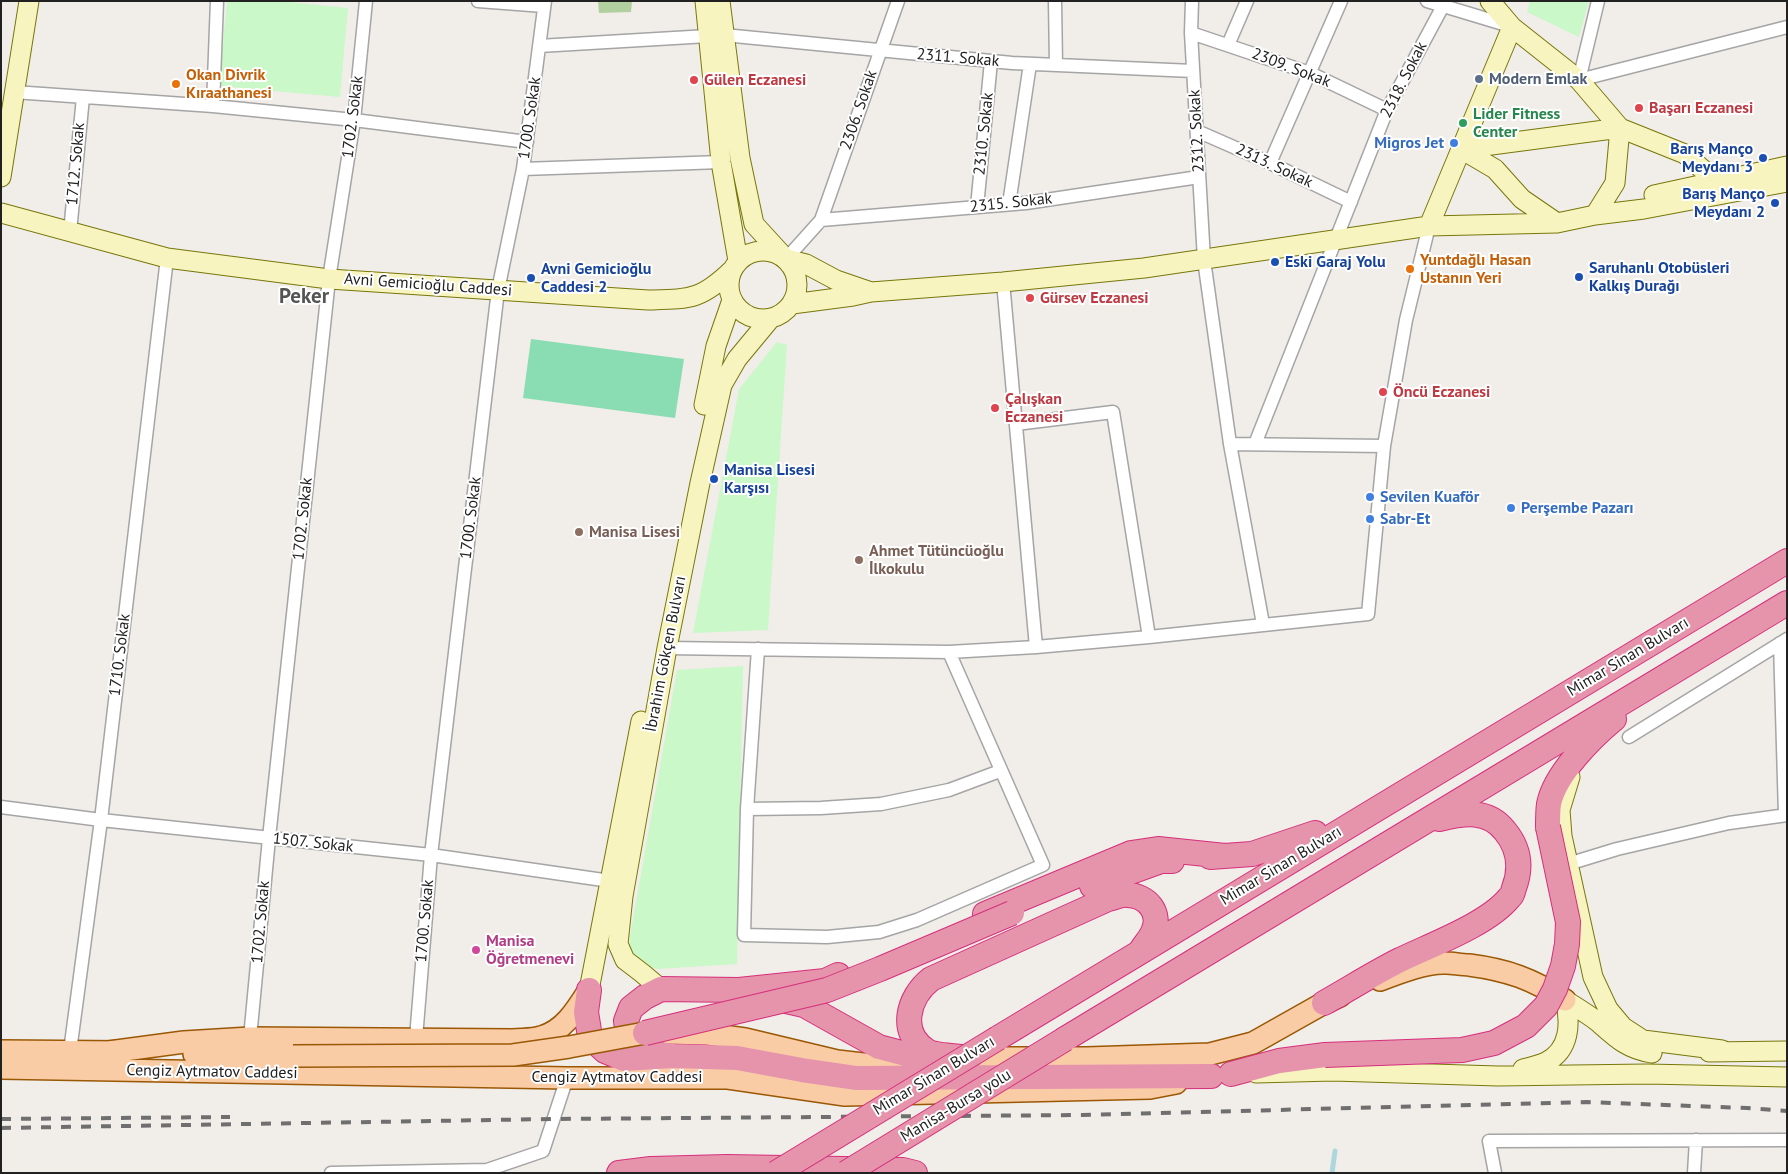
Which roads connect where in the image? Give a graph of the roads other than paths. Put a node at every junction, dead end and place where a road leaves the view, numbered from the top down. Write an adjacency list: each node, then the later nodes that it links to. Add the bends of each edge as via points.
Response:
1 (28, 1): 30 (main road)
2 (216, 1): 32 (street)
3 (366, 1): 34 (street, 1702. Sokak)
4 (478, 1): 15 (street)
5 (706, 1): 20 (main road)
6 (720, 1): 20 (main road)
7 (898, 1): 23 (street, 2306. Sokak)
8 (1055, 1): 26 (street)
9 (1192, 1): 19 (street, 2312. Sokak)
10 (1246, 1): 21 (street)
11 (1341, 1): 28 (street)
12 (1426, 1): 16 (street)
13 (1598, 1): 29 (street)
14 (1493, 2): 17 (main road)
15 (544, 4): 22 (street, 1700. Sokak)
16 (1443, 6): 17 (street); 33 (street, 2318. Sokak)
17 (1512, 26): 29 (main road); 38 (main road)
18 (1787, 26): 29 (street)
19 (1191, 33): 21 (street, 2309. Sokak); 27 (street, 2312. Sokak)
20 (716, 36): 22 (street, 2311. Sokak); 23 (street, 2311. Sokak); 39 (main road); 58 (main road, via 754,224)
21 (1228, 45): 28 (street, 2309. Sokak)
22 (539, 46): 37 (street, 1700. Sokak)
23 (880, 51): 24 (street, 2311. Sokak); 52 (street, 2306. Sokak)
24 (991, 61): 25 (street, 2311. Sokak); 49 (street, 2310. Sokak)
25 (1030, 64): 26 (street, 2311. Sokak); 48 (street, 2310. Sokak)
26 (1056, 66): 27 (street, 2311. Sokak)
27 (1193, 71): 36 (street, 2312. Sokak)
28 (1310, 73): 33 (street, 2309. Sokak); 40 (street)
29 (1579, 80): 35 (main road)
30 (14, 92): 31 (street); 43 (main road)
31 (82, 97): 32 (street); 55 (street, 1712. Sokak)
32 (213, 106): 34 (street)
33 (1387, 110): 47 (street, 2318. Sokak)
34 (354, 120): 37 (street); 61 (street, 1702. Sokak)
35 (1620, 128): 38 (main road); 45 (main road, via 1685,154); 51 (main road, via 1615,183)
36 (1197, 131): 40 (street, 2313. Sokak); 44 (street, 2312. Sokak)
37 (527, 142): 42 (street, 1700. Sokak)
38 (1461, 149): 53 (main road, via 1494,170 1522,199); 54 (main road)
39 (721, 162): 42 (street); 60 (main road)
40 (1270, 163): 47 (street, 2313. Sokak)
41 (1787, 166): 45 (main road)
42 (523, 169): 63 (street, 1700. Sokak)
43 (1, 177)
44 (1199, 177): 48 (street, 2315. Sokak); 59 (street, 2312. Sokak)
45 (1716, 181): 51 (main road, via 1619,203)
46 (1787, 182): 51 (main road)
47 (1351, 202): 56 (street, 2318. Sokak)
48 (1009, 204): 49 (street, 2315. Sokak)
49 (977, 207): 52 (street, 2315. Sokak)
50 (1, 213): 55 (main road, Avni Gemicioğlu Caddesi)
51 (1594, 216): 53 (main road)
52 (821, 220): 58 (street)
53 (1557, 223): 54 (main road)
54 (1429, 226): 56 (main road); 71 (street, via 1406,320)
55 (70, 232): 57 (main road, Avni Gemicioğlu Caddesi)
56 (1336, 239): 59 (main road); 70 (street, 2318. Sokak)
57 (167, 258): 61 (main road, Avni Gemicioğlu Caddesi); 89 (street, 1710. Sokak)
58 (786, 260): 60 (main road, via 767,251 752,253); 64 (main road, via 806,264 836,280); 66 (main road, via 792,267 798,286)
59 (1204, 260): 62 (main road); 69 (street, 2312. Sokak)
60 (736, 265): 63 (main road, Avni Gemicioğlu Caddesi, via 716,286 681,300); 65 (main road, via 729,279)
61 (329, 279): 63 (main road, Avni Gemicioğlu Caddesi); 91 (street, 1702. Sokak)
62 (1003, 282): 64 (main road); 68 (street)
63 (498, 290): 92 (street, 1700. Sokak)
64 (871, 292): 66 (main road)
65 (732, 300): 67 (main road, via 744,314 753,318); 95 (main road, İbrahim Gökçen Bulvarı, via 716,346)
66 (792, 304): 67 (main road)
67 (771, 318): 78 (main road, İbrahim Gökçen Bulvarı, via 737,359 722,385)
68 (1016, 424): 75 (street, via 1113,412); 77 (street)
69 (1230, 444): 70 (street); 74 (street, 2312. Sokak)
70 (1255, 444): 71 (street)
71 (1384, 446): 74 (street, via 1368,614)
72 (1787, 561): 88 (highway, Mimar Sinan Bulvarı)
73 (1787, 603): 81 (highway)
74 (1263, 624): 75 (street)
75 (1149, 637): 77 (street)
76 (1783, 641): 82 (street); 87 (street)
77 (1036, 647): 80 (street)
78 (667, 648): 79 (street); 95 (main road, İbrahim Gökçen Bulvarı)
79 (758, 649): 80 (street); 86 (street)
80 (949, 652): 84 (street)
81 (1659, 680): 83 (highway); 90 (highway, Manisa-Bursa yolu)
82 (1629, 737)
83 (1586, 746): 94 (main road, via 1566,787 1560,810); 113 (highway, bridge, via 1554,788 1549,804 1548,827 1568,922 1567,944 1555,989 1546,1006 1526,1026 1494,1043 1462,1050 1325,1055 1279,1061)
84 (1000, 771): 86 (street, via 949,790 881,804); 86 (street, via 1043,865 917,920 879,932 827,937 744,935)
85 (1, 807): 89 (street, 1507. Sokak)
86 (748, 809)
87 (1786, 815): 94 (street, via 1729,823)
88 (1362, 817): 93 (highway, via 1252,854); 96 (highway, Mimar Sinan Bulvarı)
89 (101, 820): 91 (street, 1507. Sokak); 107 (street, 1710. Sokak)
90 (1425, 822): 101 (highway, via 1458,814 1477,814 1498,823 1513,841 1519,860 1517,881 1510,897 1490,916); 122 (highway, Manisa-Bursa yolu, bridge)
91 (269, 838): 92 (street, 1507. Sokak); 103 (street, 1702. Sokak)
92 (431, 855): 95 (street, 1507. Sokak); 104 (street, 1700. Sokak)
93 (1225, 856): 99 (highway, via 1158,849 1131,853 825,981); 102 (highway, bridge, via 1162,862 1012,913 827,990)
94 (1568, 864): 105 (main road, via 1593,977 1608,1009 1623,1027 1643,1040)
95 (617, 882): 97 (main road, İbrahim Gökçen Bulvarı, via 618,944 625,960); 98 (main road, İbrahim Gökçen Bulvarı)
96 (1140, 952): 111 (highway, via 1154,931 1156,918 1151,906 1141,897 1126,894 1108,899 931,978 922,985 911,1005 910,1027 915,1040 929,1052); 121 (highway, Mimar Sinan Bulvarı, bridge)
97 (660, 989): 99 (highway); 110 (highway, via 631,1008 626,1021 628,1035 632,1044 645,1052)
98 (589, 990): 104 (main road, via 573,1014 555,1031 540,1038); 110 (highway, via 586,1012 590,1037 605,1051 624,1059)
99 (739, 990): 111 (highway, via 804,1005 878,1047 913,1056)
100 (1565, 1000): 101 (main road, Cengiz Aytmatov Caddesi, via 1516,974 1445,962 1403,971); 105 (main road, via 1612,1036 1642,1052 1663,1055); 114 (main road, via 1569,1025 1558,1054 1546,1062)
101 (1324, 1003): 111 (main road, Cengiz Aytmatov Caddesi, via 1253,1043 1210,1054)
102 (645, 1033): 109 (main road, Cengiz Aytmatov Caddesi, bridge, via 513,1055 293,1056); 111 (main road, Cengiz Aytmatov Caddesi, bridge, via 708,1034 837,1061 889,1067)
103 (250, 1038): 104 (main road); 109 (main road, via 184,1042)
104 (416, 1038)
105 (1722, 1050): 108 (main road)
106 (1, 1051): 107 (main road, Cengiz Aytmatov Caddesi)
107 (70, 1051): 109 (main road, Cengiz Aytmatov Caddesi)
108 (1787, 1051)
109 (109, 1052)
110 (673, 1056): 113 (highway, via 737,1058 857,1078)
111 (970, 1058)
112 (1, 1068): 116 (main road, Cengiz Aytmatov Caddesi)
113 (1221, 1075): 114 (main road, via 1333,1071); 116 (main road, Cengiz Aytmatov Caddesi, via 1150,1088 845,1095 728,1078)
114 (1498, 1076): 115 (main road, via 1647,1074)
115 (1787, 1077)
116 (568, 1078): 119 (street, via 543,1151 487,1170)
117 (1696, 1140): 118 (street); 124 (street, via 1490,1140); 125 (street)
118 (1787, 1140)
119 (331, 1173)
120 (619, 1173): 123 (highway, via 651,1168 727,1167 903,1170)
121 (776, 1173)
122 (846, 1173)
123 (915, 1173)
124 (1494, 1173)
125 (1694, 1173)

